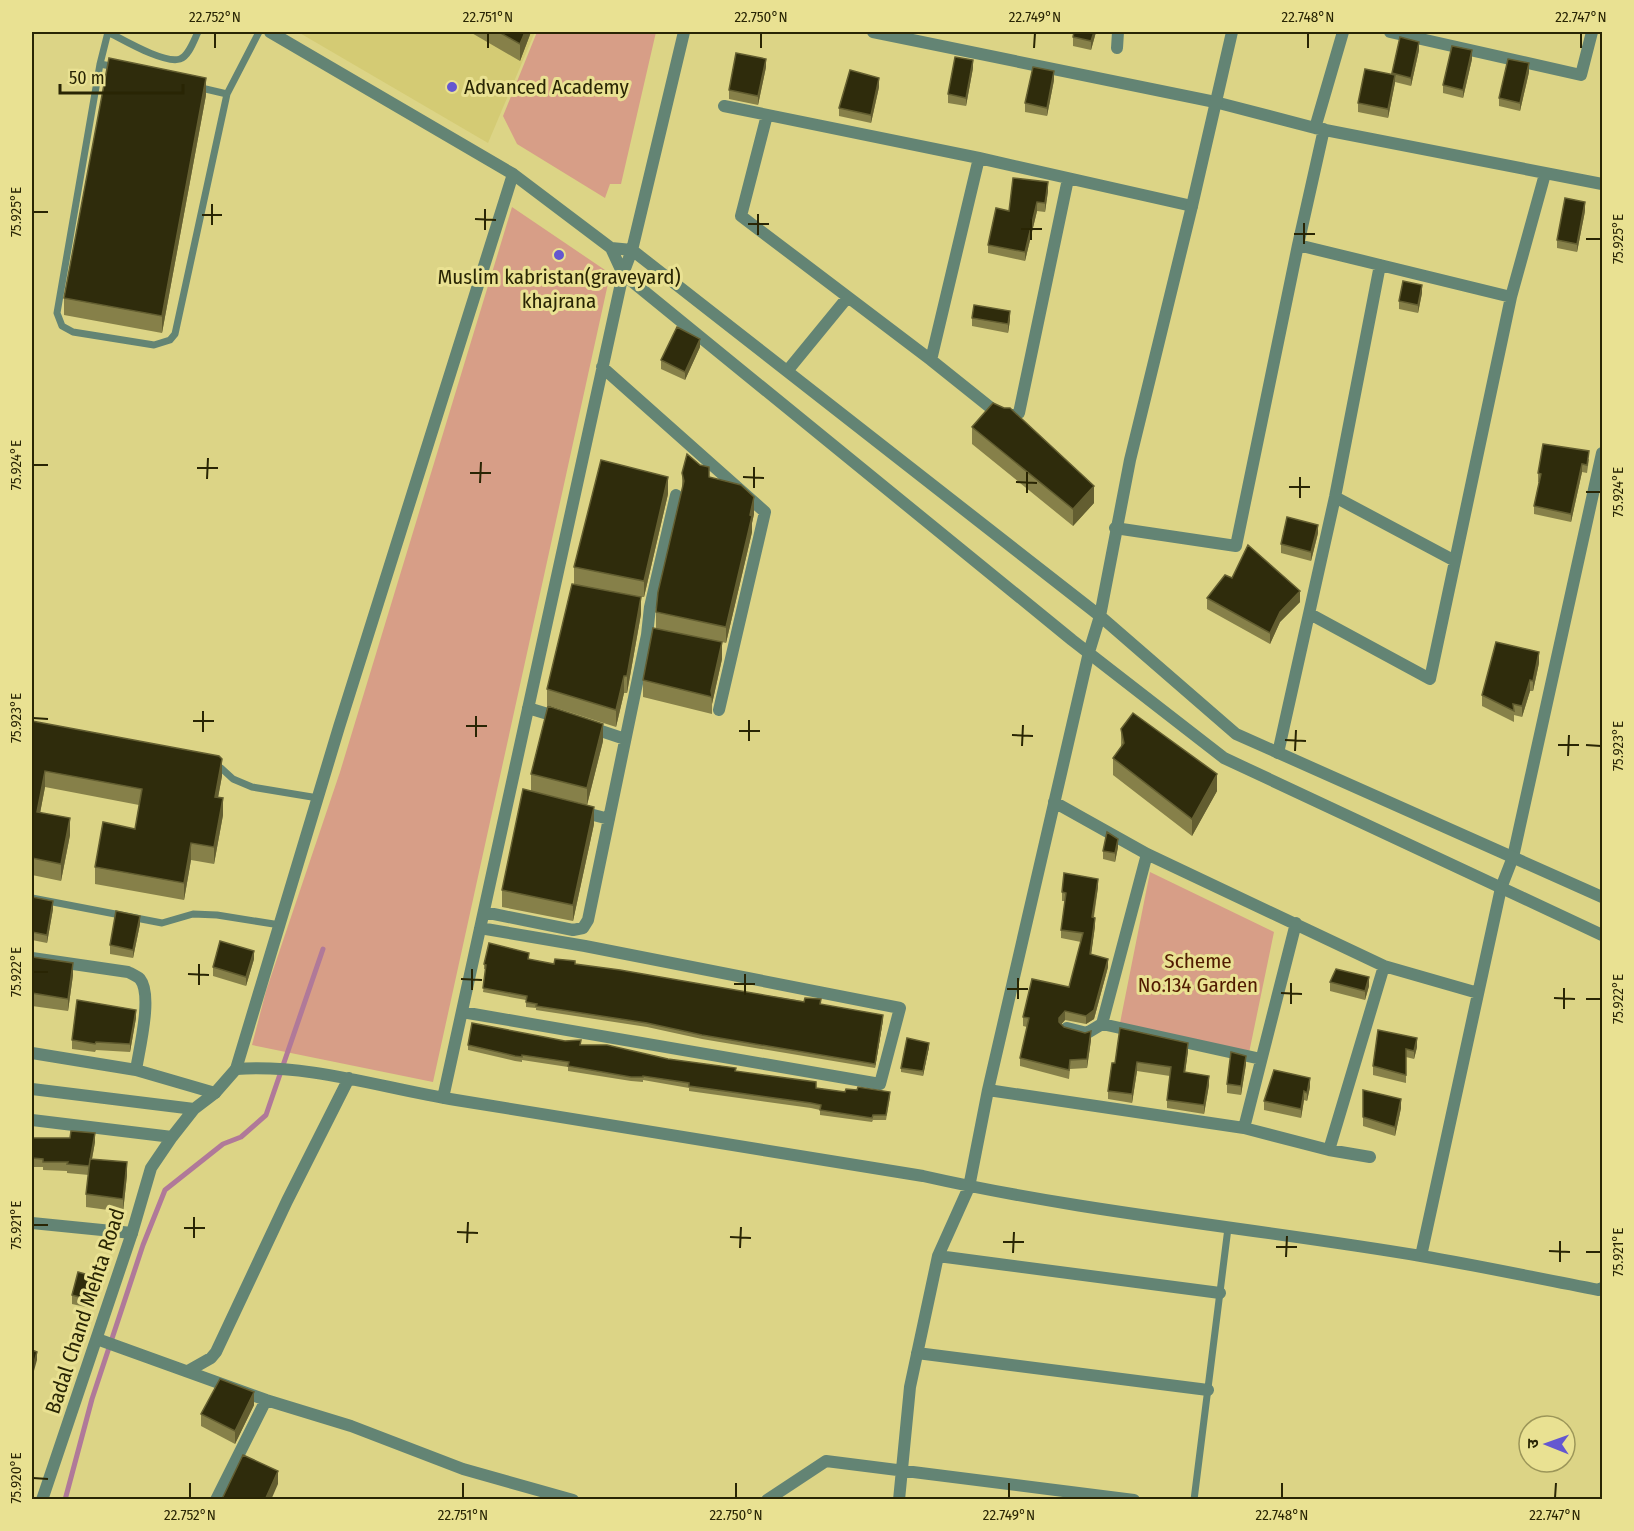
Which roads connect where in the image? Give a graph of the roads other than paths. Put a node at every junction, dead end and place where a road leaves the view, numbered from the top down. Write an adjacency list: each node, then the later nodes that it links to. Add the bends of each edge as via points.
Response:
1 (108, 32): 2 (lane, via 167,59 181,59); 13 (lane)
2 (198, 32)
3 (259, 32): 16 (lane)
4 (270, 32): 22 (street)
5 (684, 32): 29 (street)
6 (873, 32): 17 (street)
7 (1118, 32): 12 (street)
8 (1232, 32): 17 (street)
9 (1343, 32): 20 (street)
10 (1390, 32): 11 (street, via 1581,75)
11 (1592, 32)
12 (1117, 48)
13 (100, 64): 14 (lane); 16 (lane, via 57,313 62,326 73,332 154,345 175,334)
14 (128, 70)
15 (194, 86): 16 (lane)
16 (227, 94)
17 (1215, 102): 20 (street); 26 (street)
18 (724, 106): 19 (street)
19 (767, 116): 21 (street); 33 (street, via 741,216)
20 (1320, 128): 23 (street); 27 (street)
21 (979, 158): 24 (street); 34 (street)
22 (513, 174): 28 (street); 50 (street)
23 (1545, 174): 25 (street); 32 (street)
24 (1068, 179): 26 (street); 34 (street, via 1019,412 1007,417 996,412)
25 (1602, 184)
26 (1192, 206): 40 (street)
27 (1298, 245): 30 (street); 40 (street, via 1236,546)
28 (611, 248): 29 (street); 31 (street)
29 (632, 250): 31 (street); 36 (street)
30 (1380, 265): 32 (street); 39 (street)
31 (623, 274): 35 (street); 44 (street)
32 (1511, 297): 41 (street)
33 (847, 298): 34 (street); 36 (street)
34 (931, 360)
35 (602, 368): 45 (street, via 560,590); 46 (street, via 765,512 728,651)
36 (788, 370): 43 (street)
37 (1602, 453): 55 (street)
38 (676, 495): 47 (street, via 645,606 653,636)
39 (1335, 497): 41 (street); 42 (street)
40 (1115, 528): 43 (street)
41 (1455, 561): 42 (street, via 1430,679)
42 (1310, 614): 48 (street)
43 (1100, 616): 44 (street); 48 (street, via 1236,734)
44 (1089, 652): 51 (street); 56 (street, via 1224,758)
45 (528, 708): 47 (street); 59 (street, via 515,795)
46 (719, 710)
47 (625, 739): 53 (street)
48 (1278, 753): 55 (street)
49 (210, 766): 50 (lane, via 252,786)
50 (318, 798): 61 (street)
51 (1054, 801): 54 (street); 76 (street)
52 (565, 808): 53 (street)
53 (609, 819): 59 (street, via 588,920 583,928 573,930)
54 (1147, 854): 60 (street); 68 (street)
55 (1513, 857): 56 (street); 57 (street)
56 (1501, 888): 63 (street); 66 (street)
57 (1602, 897)
58 (32, 898): 61 (lane, via 162,923 193,914)
59 (484, 912): 62 (street)
60 (1296, 923): 65 (street); 71 (street)
61 (280, 925): 72 (street)
62 (480, 928): 67 (street); 67 (street, via 900,1008 880,1083)
63 (1602, 935)
64 (32, 958): 73 (street, via 128,972 140,979 146,999)
65 (1384, 966): 66 (street); 83 (street)
66 (1478, 993): 90 (street)
67 (462, 1012): 78 (street)
68 (1102, 1024): 69 (street, via 1087,1033); 71 (street)
69 (1067, 1028)
70 (32, 1053): 73 (street)
71 (1261, 1059): 81 (street)
72 (236, 1069): 74 (street, via 319,1072); 77 (street, Badal Chand Mehta Road)
73 (136, 1070): 77 (street)
74 (349, 1078): 78 (street); 95 (street, via 216,1352)
75 (32, 1089): 79 (street)
76 (987, 1090): 81 (street); 85 (street)
77 (215, 1093): 79 (street, Badal Chand Mehta Road)
78 (443, 1098): 85 (street, via 923,1176)
79 (194, 1109): 82 (street, Badal Chand Mehta Road)
80 (32, 1120): 82 (street)
81 (1244, 1128): 83 (street)
82 (172, 1137): 88 (street, Badal Chand Mehta Road, via 151,1168)
83 (1329, 1150): 84 (street)
84 (1370, 1157)
85 (969, 1187): 87 (street); 89 (street)
86 (32, 1223): 88 (street)
87 (1228, 1228): 90 (street); 92 (lane)
88 (132, 1233): 93 (street, Badal Chand Mehta Road)
89 (938, 1256): 92 (street); 94 (street)
90 (1421, 1256): 91 (street)
91 (1602, 1288)
92 (1220, 1293): 96 (lane)
93 (102, 1341): 95 (street); 99 (street, Badal Chand Mehta Road)
94 (917, 1353): 96 (street); 98 (street)
95 (188, 1371): 97 (street)
96 (1208, 1390): 105 (lane)
97 (266, 1400): 100 (street); 101 (street, via 351,1426 463,1469)
98 (902, 1470): 102 (street, via 826,1461); 103 (street); 104 (street)
99 (42, 1500)
100 (216, 1500)
101 (573, 1500)
102 (767, 1500)
103 (899, 1500)
104 (1134, 1500)
105 (1194, 1500)

